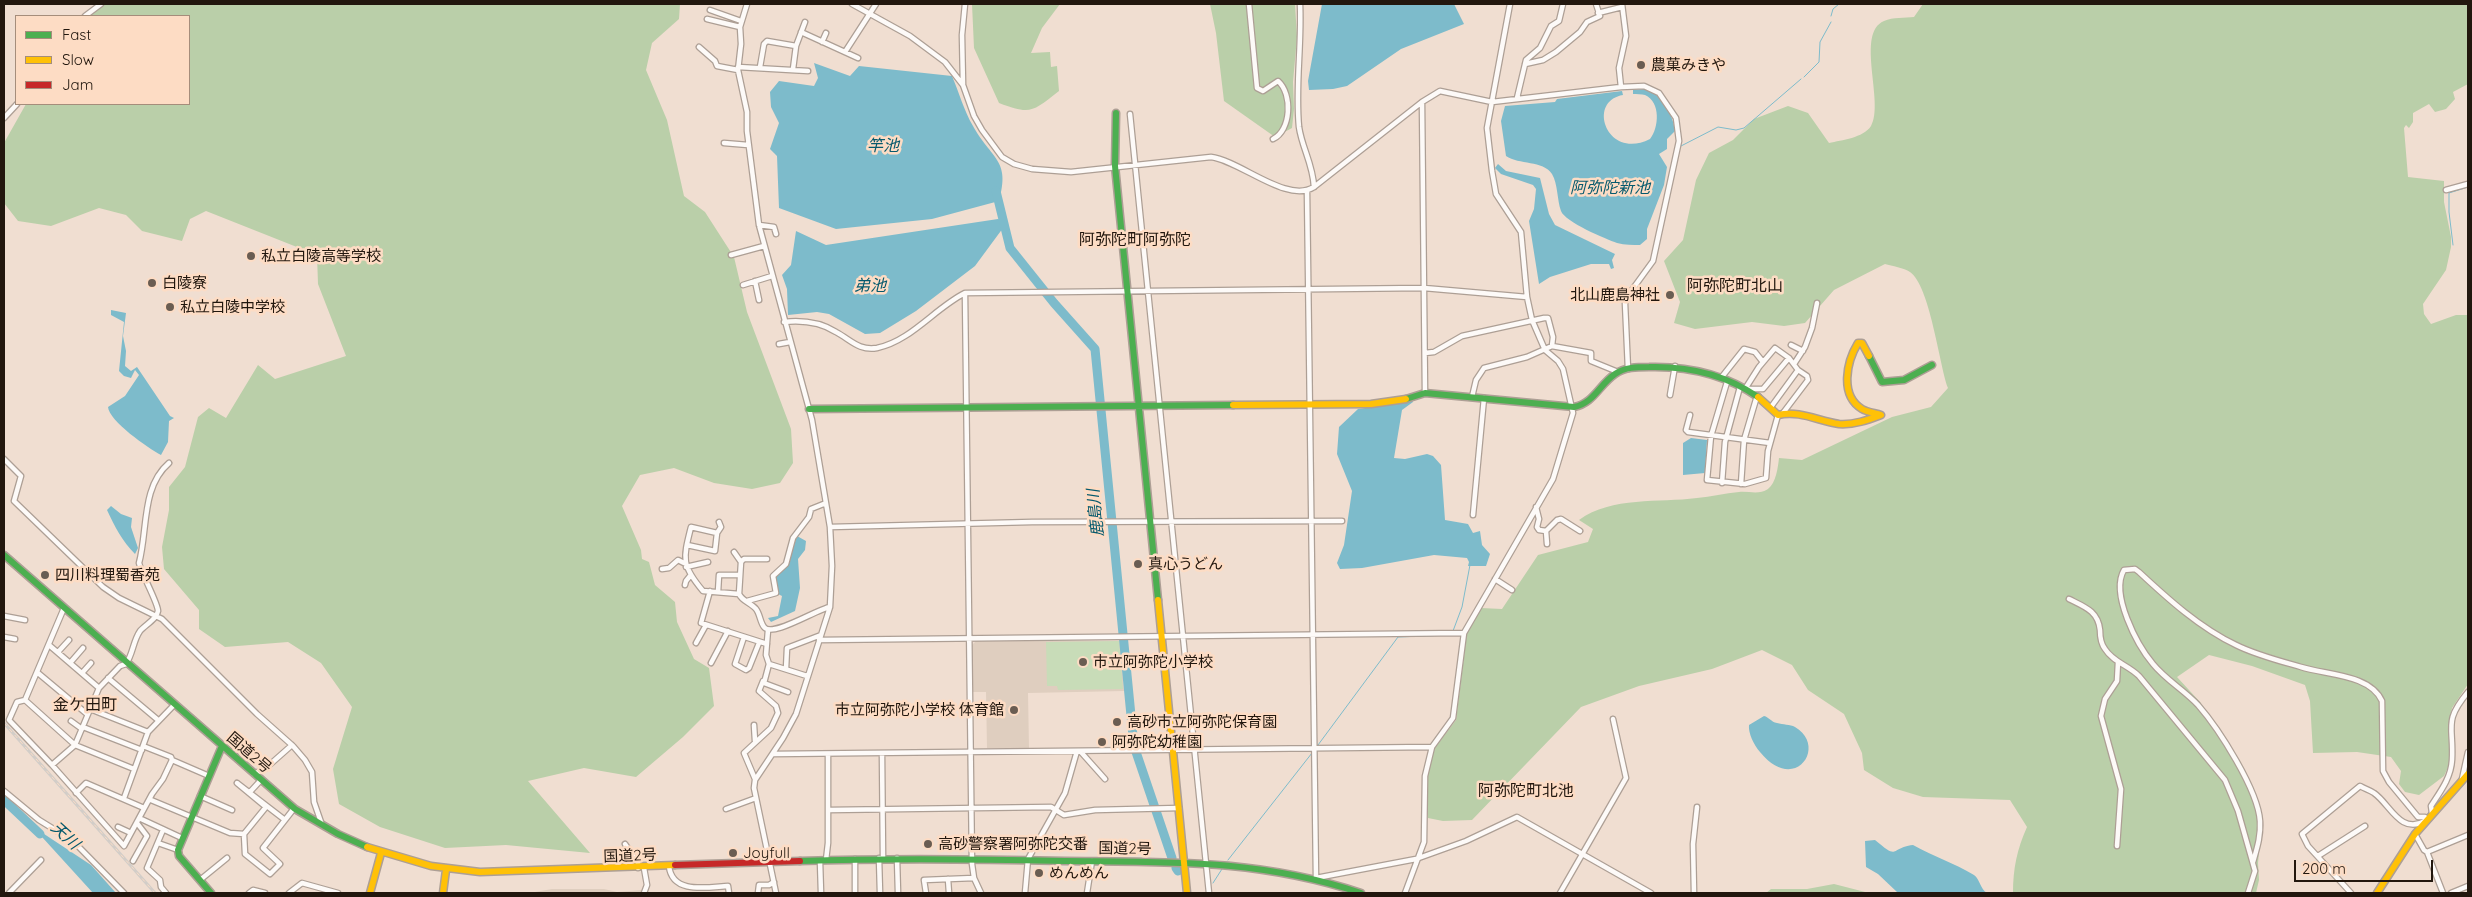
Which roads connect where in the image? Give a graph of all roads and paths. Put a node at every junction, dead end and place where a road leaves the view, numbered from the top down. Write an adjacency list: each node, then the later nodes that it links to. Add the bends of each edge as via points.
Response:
1 (101, 4): 15 (street)
2 (747, 4): 17 (street)
3 (852, 4): 14 (street)
4 (876, 4): 14 (street)
5 (965, 4): 32 (street)
6 (1248, 4): 41 (street, via 1257,88 1263,91 1278,81 1287,99 1283,129)
7 (1300, 4): 47 (street, via 1297,83 1300,128 1312,167)
8 (1510, 4): 36 (street)
9 (1563, 4): 27 (street, via 1559,21 1551,26 1540,48)
10 (1596, 4): 13 (street)
11 (1622, 5): 13 (street); 33 (street, via 1626,36 1618,68)
12 (710, 10): 17 (street)
13 (1598, 12): 27 (street, via 1600,16 1587,22 1556,52 1543,60)
14 (870, 13): 25 (street); 32 (street, via 930,49)
15 (85, 15)
16 (707, 19): 19 (street)
17 (741, 20): 19 (street)
18 (805, 22): 20 (street)
19 (740, 27): 29 (street)
20 (801, 32): 22 (street); 23 (street)
21 (826, 33): 22 (street)
22 (822, 42): 25 (street)
23 (796, 46): 28 (street, via 767,41); 30 (street)
24 (699, 47): 29 (street, via 716,61 717,66)
25 (845, 52): 26 (street)
26 (858, 58)
27 (1525, 64): 34 (street)
28 (760, 67): 29 (street); 30 (street)
29 (738, 68): 43 (street, via 747,112)
30 (793, 69): 31 (street)
31 (808, 71)
32 (963, 85): 45 (street, via 976,122 1006,161 1022,167 1059,172)
33 (1620, 87): 34 (street); 79 (street, via 1644,86 1659,93 1676,118 1679,129 1653,261 1625,303)
34 (1517, 98): 36 (street)
35 (1422, 102): 36 (street, via 1435,93 1446,91); 47 (street); 58 (street)
36 (1492, 102): 62 (street, via 1487,132 1492,172 1496,194 1521,232)
37 (16, 105): 40 (street)
38 (1116, 113): 45 (main road)
39 (1130, 114): 44 (street)
40 (4, 118)
41 (1273, 139)
42 (724, 143): 43 (street)
43 (748, 145): 50 (street)
44 (1136, 164): 45 (street); 49 (street, via 1218,158 1285,189); 59 (street)
45 (1115, 166): 61 (main road)
46 (2468, 184): 48 (street)
47 (1314, 187): 49 (street)
48 (2446, 190)
49 (1307, 191): 57 (street)
50 (759, 225): 51 (street, via 774,227); 52 (street)
51 (776, 234)
52 (764, 246): 53 (street); 54 (street)
53 (732, 255)
54 (772, 276): 55 (street); 66 (street)
55 (755, 281): 56 (street); 63 (street)
56 (743, 285)
57 (1308, 288): 58 (street); 59 (street); 89 (street)
58 (1424, 288): 62 (street); 73 (street)
59 (1148, 291): 61 (street); 90 (street)
60 (965, 293): 61 (street); 66 (street, via 909,333 878,347 858,346 837,332 811,322); 94 (street)
61 (1127, 293): 91 (main road)
62 (1527, 297): 65 (street)
63 (759, 300)
64 (1816, 303): 72 (street, via 1812,328)
65 (1532, 320): 70 (street, via 1548,318); 71 (street); 73 (street, via 1462,336 1434,352)
66 (784, 322): 67 (street)
67 (790, 342): 68 (street); 95 (street)
68 (779, 344)
69 (1791, 345): 72 (street)
70 (1552, 346): 71 (street); 81 (street, via 1591,353 1591,361)
71 (1545, 350): 87 (street, via 1484,368 1476,380); 92 (street, via 1563,369)
72 (1803, 351): 76 (street)
73 (1425, 353): 84 (street)
74 (1789, 358): 75 (street, via 1775,348); 76 (street); 83 (street, via 1763,390)
75 (1763, 362): 82 (street, via 1755,352 1744,349); 83 (street)
76 (1794, 364): 80 (street)
77 (1932, 365): 96 (main road, via 1904,380 1882,382 1862,343 1858,343 1847,363 1849,391 1861,409 1881,415 1866,422 1836,423 1819,417)
78 (1675, 366): 79 (main road); 82 (main road, via 1707,371); 85 (street)
79 (1628, 369): 81 (main road)
80 (1798, 370): 93 (street); 96 (street, via 1808,380)
81 (1618, 372): 92 (main road, via 1598,390 1591,402)
82 (1724, 380): 83 (main road); 100 (street)
83 (1743, 388): 86 (main road); 101 (street)
84 (1425, 393): 87 (main road); 89 (main road, via 1371,404)
85 (1670, 395)
86 (1757, 396): 93 (main road); 102 (street)
87 (1472, 397): 88 (main road)
88 (1484, 398): 92 (main road); 110 (street)
89 (1310, 403): 90 (main road); 111 (street)
90 (1160, 406): 91 (main road); 115 (street)
91 (1138, 407): 94 (main road); 114 (main road)
92 (1574, 407): 109 (street, via 1557,467)
93 (1771, 407): 96 (main road)
94 (966, 408): 95 (main road); 116 (street)
95 (809, 409): 108 (street)
96 (1781, 414): 103 (street)
97 (1690, 415): 99 (street, via 1686,430)
98 (1698, 426): 99 (street)
99 (1697, 434): 100 (street)
100 (1711, 436): 101 (street); 106 (street, via 1707,480)
101 (1725, 438): 102 (street); 106 (street)
102 (1744, 440): 103 (street); 107 (street)
103 (1770, 443): 107 (street, via 1766,478)
104 (4, 459): 143 (street, via 21,476 14,501 103,587)
105 (169, 463): 143 (street, via 161,469 150,489 139,563 156,604)
106 (1722, 483): 107 (street)
107 (1741, 484)
108 (826, 503): 117 (street); 139 (street, via 811,509 809,517 793,538 786,564 773,576 776,593)
109 (1536, 508): 118 (street, via 1537,527); 132 (street)
110 (1473, 515)
111 (1312, 520): 112 (street); 115 (street); 149 (street)
112 (1342, 521)
113 (719, 522): 120 (street, via 721,527)
114 (1150, 522): 115 (street); 116 (street); 150 (main road)
115 (1171, 522): 151 (street)
116 (968, 524): 117 (street); 157 (street)
117 (830, 526): 141 (street)
118 (1546, 531): 119 (street, via 1561,519); 121 (street)
119 (1580, 532)
120 (717, 533): 122 (street, via 692,528); 122 (street, via 715,551)
121 (1547, 544)
122 (687, 545): 128 (street)
123 (734, 552): 127 (street)
124 (4, 555): 140 (main road, 国道2号)
125 (767, 559): 127 (street, via 744,559)
126 (708, 562): 128 (street)
127 (741, 562): 130 (street)
128 (685, 565): 129 (street, via 678,560 669,568); 131 (street)
129 (662, 569)
130 (740, 575): 136 (street, via 719,575); 137 (street)
131 (690, 576): 133 (street); 135 (street, via 703,591)
132 (1495, 579): 134 (street); 148 (street)
133 (685, 585)
134 (1512, 590)
135 (710, 591): 136 (street); 145 (street, via 700,620)
136 (718, 592): 137 (street)
137 (739, 594): 139 (street)
138 (2069, 599): 165 (street, via 2095,613 2105,650)
139 (747, 601): 146 (street, via 757,609 764,628)
140 (64, 608): 160 (street); 168 (main road, 国道2号)
141 (830, 608): 146 (street, via 779,629); 154 (street)
142 (4, 616): 144 (street)
143 (156, 616): 168 (street, via 140,632); 194 (street)
144 (23, 618)
145 (706, 624): 147 (street); 158 (street)
146 (768, 630): 161 (street)
147 (728, 631): 153 (street); 164 (street)
148 (1464, 633): 149 (street); 198 (street, via 1453,718)
149 (1312, 634): 151 (street); 199 (street)
150 (1162, 636): 151 (street); 157 (street); 202 (main road)
151 (1183, 636): 200 (street)
152 (4, 637): 155 (street)
153 (744, 637): 159 (street); 159 (street, via 735,664 746,670)
154 (820, 637): 157 (street); 170 (street, via 787,648); 173 (street)
155 (12, 638)
156 (69, 640): 163 (street)
157 (970, 640): 204 (street)
158 (696, 643)
159 (759, 643): 161 (street)
160 (50, 644): 163 (street); 171 (street)
161 (767, 644): 169 (street, via 766,655)
162 (83, 648): 166 (street)
163 (58, 652): 166 (street)
164 (711, 659)
165 (2118, 662): 251 (street, via 2117,681 2105,698 2101,716 2121,789); 268 (street, via 2139,676 2225,780)
166 (70, 663): 172 (street)
167 (91, 663): 172 (street)
168 (126, 664): 174 (street); 181 (main road, 国道2号)
169 (770, 664): 170 (street); 175 (street)
170 (786, 669): 173 (street)
171 (38, 673): 179 (street); 184 (street)
172 (82, 673): 176 (street)
173 (807, 676): 205 (street, via 796,714)
174 (108, 678): 176 (street); 186 (street)
175 (763, 680): 177 (street); 192 (street, via 759,690 776,706 778,717 771,728)
176 (98, 688): 182 (street)
177 (788, 692)
178 (2468, 692): 195 (street, via 2452,714)
179 (25, 700): 193 (street); 209 (street, via 17,702 9,720)
180 (104, 704): 183 (street)
181 (174, 704): 186 (street); 196 (main road, 国道2号)
182 (90, 709): 183 (street); 184 (street)
183 (100, 713): 191 (street)
184 (87, 714): 189 (street)
185 (1613, 719): 255 (street, via 1626,778)
186 (158, 720): 191 (street)
187 (71, 721): 189 (street)
188 (754, 725): 192 (street)
189 (82, 728): 193 (street); 197 (street)
190 (2455, 730): 195 (street)
191 (148, 732): 197 (street)
192 (755, 741): 214 (street, via 744,755)
193 (75, 745): 209 (street); 210 (street)
194 (292, 745): 211 (street, via 266,768); 240 (street, via 312,772 314,802)
195 (2451, 745): 235 (street, via 2451,766 2445,786 2431,806)
196 (222, 746): 211 (main road, 国道2号); 212 (main road)
197 (143, 748): 208 (street); 210 (street)
198 (1432, 748): 199 (street); 262 (street, via 1425,776 1424,842)
199 (1314, 749): 200 (street); 276 (street)
200 (1193, 750): 202 (street); 271 (street)
201 (1078, 751): 202 (street); 204 (street); 215 (street); 230 (street, via 1065,793)
202 (1174, 751): 227 (main road)
203 (2468, 752): 213 (street)
204 (971, 753): 207 (street); 229 (street)
205 (772, 754): 206 (street); 214 (street)
206 (828, 754): 207 (street); 232 (street)
207 (882, 754): 234 (street)
208 (172, 760): 212 (street); 226 (street)
209 (52, 765): 218 (street)
210 (134, 769): 221 (street)
211 (254, 774): 216 (main road, 国道2号)
212 (209, 776): 220 (main road)
213 (2466, 777): 235 (main road)
214 (755, 779): 222 (street)
215 (1105, 779)
216 (261, 780): 219 (street); 240 (main road, 国道2号)
217 (4, 791): 283 (street, via 73,841)
218 (76, 793): 221 (street, via 86,783); 244 (street, via 124,846)
219 (249, 793): 224 (street); 224 (street, via 237,783)
220 (200, 796): 231 (street); 236 (main road)
221 (124, 798): 226 (street)
222 (756, 798): 228 (street); 269 (street)
223 (151, 800): 236 (street)
224 (266, 807): 238 (street); 245 (street)
225 (1697, 807): 312 (street, via 1693,844)
226 (144, 808): 239 (street)
227 (1179, 808): 230 (street, via 1095,810 1066,815); 270 (main road)
228 (726, 809)
229 (972, 809): 230 (street); 234 (street); 261 (street)
230 (1054, 809): 264 (street)
231 (232, 810)
232 (829, 810): 234 (street); 266 (street)
233 (292, 811): 238 (street)
234 (883, 811): 258 (street)
235 (2432, 813): 237 (main road)
236 (191, 817): 245 (street, via 230,833); 248 (main road)
237 (2427, 819): 246 (main road); 256 (street, via 2421,823 2399,820 2376,794 2360,786 2302,834); 268 (street, via 2418,817 2384,772 2382,701 2370,686 2237,646 2183,610 2139,572 2124,570 2119,578 2124,608 2144,652 2211,721 2248,787 2260,820 2260,837)
238 (285, 820): 245 (street, via 263,848 280,864 270,874 245,854)
239 (138, 821): 243 (street); 244 (street); 265 (street, via 147,836)
240 (322, 825): 254 (main road, 国道2号)
241 (2365, 826): 256 (street)
242 (118, 827): 244 (street)
243 (163, 830): 248 (street); 249 (street)
244 (131, 833)
245 (244, 834)
246 (2415, 834): 253 (street); 315 (main road)
247 (2468, 835): 253 (street)
248 (182, 838): 252 (main road)
249 (158, 843): 252 (street); 284 (street, via 147,868 160,880)
250 (625, 844): 273 (street)
251 (2117, 846)
252 (178, 850): 278 (main road, via 179,856)
253 (2428, 852): 316 (street)
254 (382, 853): 274 (main road, 国道2号); 290 (main road)
255 (1582, 854): 262 (street, via 1517,817); 310 (street); 311 (street)
256 (2318, 856): 314 (street)
257 (226, 858): 278 (street)
258 (881, 858): 259 (main road, 国道2号); 260 (main road, 国道2号); 299 (street)
259 (897, 858): 261 (main road, 国道2号); 300 (street)
260 (855, 859): 266 (main road, 国道2号); 298 (street)
261 (972, 859): 264 (main road, 国道2号); 275 (street)
262 (1416, 859): 276 (street); 309 (street)
263 (41, 860): 282 (street)
264 (1028, 860): 267 (main road, 国道2号); 304 (street)
265 (133, 861)
266 (823, 861): 269 (main road, 国道2号); 297 (street)
267 (1092, 861): 270 (main road, 国道2号); 305 (street)
268 (2253, 862): 313 (street, via 2255,871)
269 (770, 863): 272 (main road, 国道2号); 279 (street)
270 (1185, 863): 271 (main road, 国道2号); 306 (main road)
271 (1206, 863): 276 (main road, 国道2号, via 1245,865); 307 (street)
272 (669, 866): 273 (main road, 国道2号); 281 (street, via 672,878 681,885)
273 (641, 868): 274 (main road, 国道2号, via 524,872); 292 (street, via 647,885)
274 (446, 870): 291 (main road)
275 (974, 878): 277 (street); 303 (street)
276 (1316, 878): 308 (main road, 国道2号)
277 (948, 879): 301 (street, via 924,880); 302 (street)
278 (200, 880): 285 (main road)
279 (774, 882): 295 (street, via 769,886 760,885); 296 (street)
280 (2468, 886): 317 (street)
281 (710, 887): 293 (street); 294 (street, via 728,886)
282 (9, 893)
283 (124, 893)
284 (166, 893)
285 (210, 893)
286 (250, 893): 287 (street, via 253,890)
287 (266, 893)
288 (289, 893): 289 (street, via 302,883)
289 (338, 893)
290 (370, 893)
291 (442, 893)
292 (644, 893)
293 (710, 893)
294 (729, 893)
295 (758, 893)
296 (776, 893)
297 (821, 893)
298 (855, 893)
299 (880, 893)
300 (898, 893)
301 (926, 893)
302 (949, 893)
303 (982, 893)
304 (1025, 893)
305 (1087, 893)
306 (1187, 893)
307 (1209, 893)
308 (1361, 893)
309 (1405, 893)
310 (1560, 893)
311 (1651, 893)
312 (1694, 893)
313 (2248, 893)
314 (2351, 893)
315 (2377, 893)
316 (2443, 893)
317 (2451, 893)

